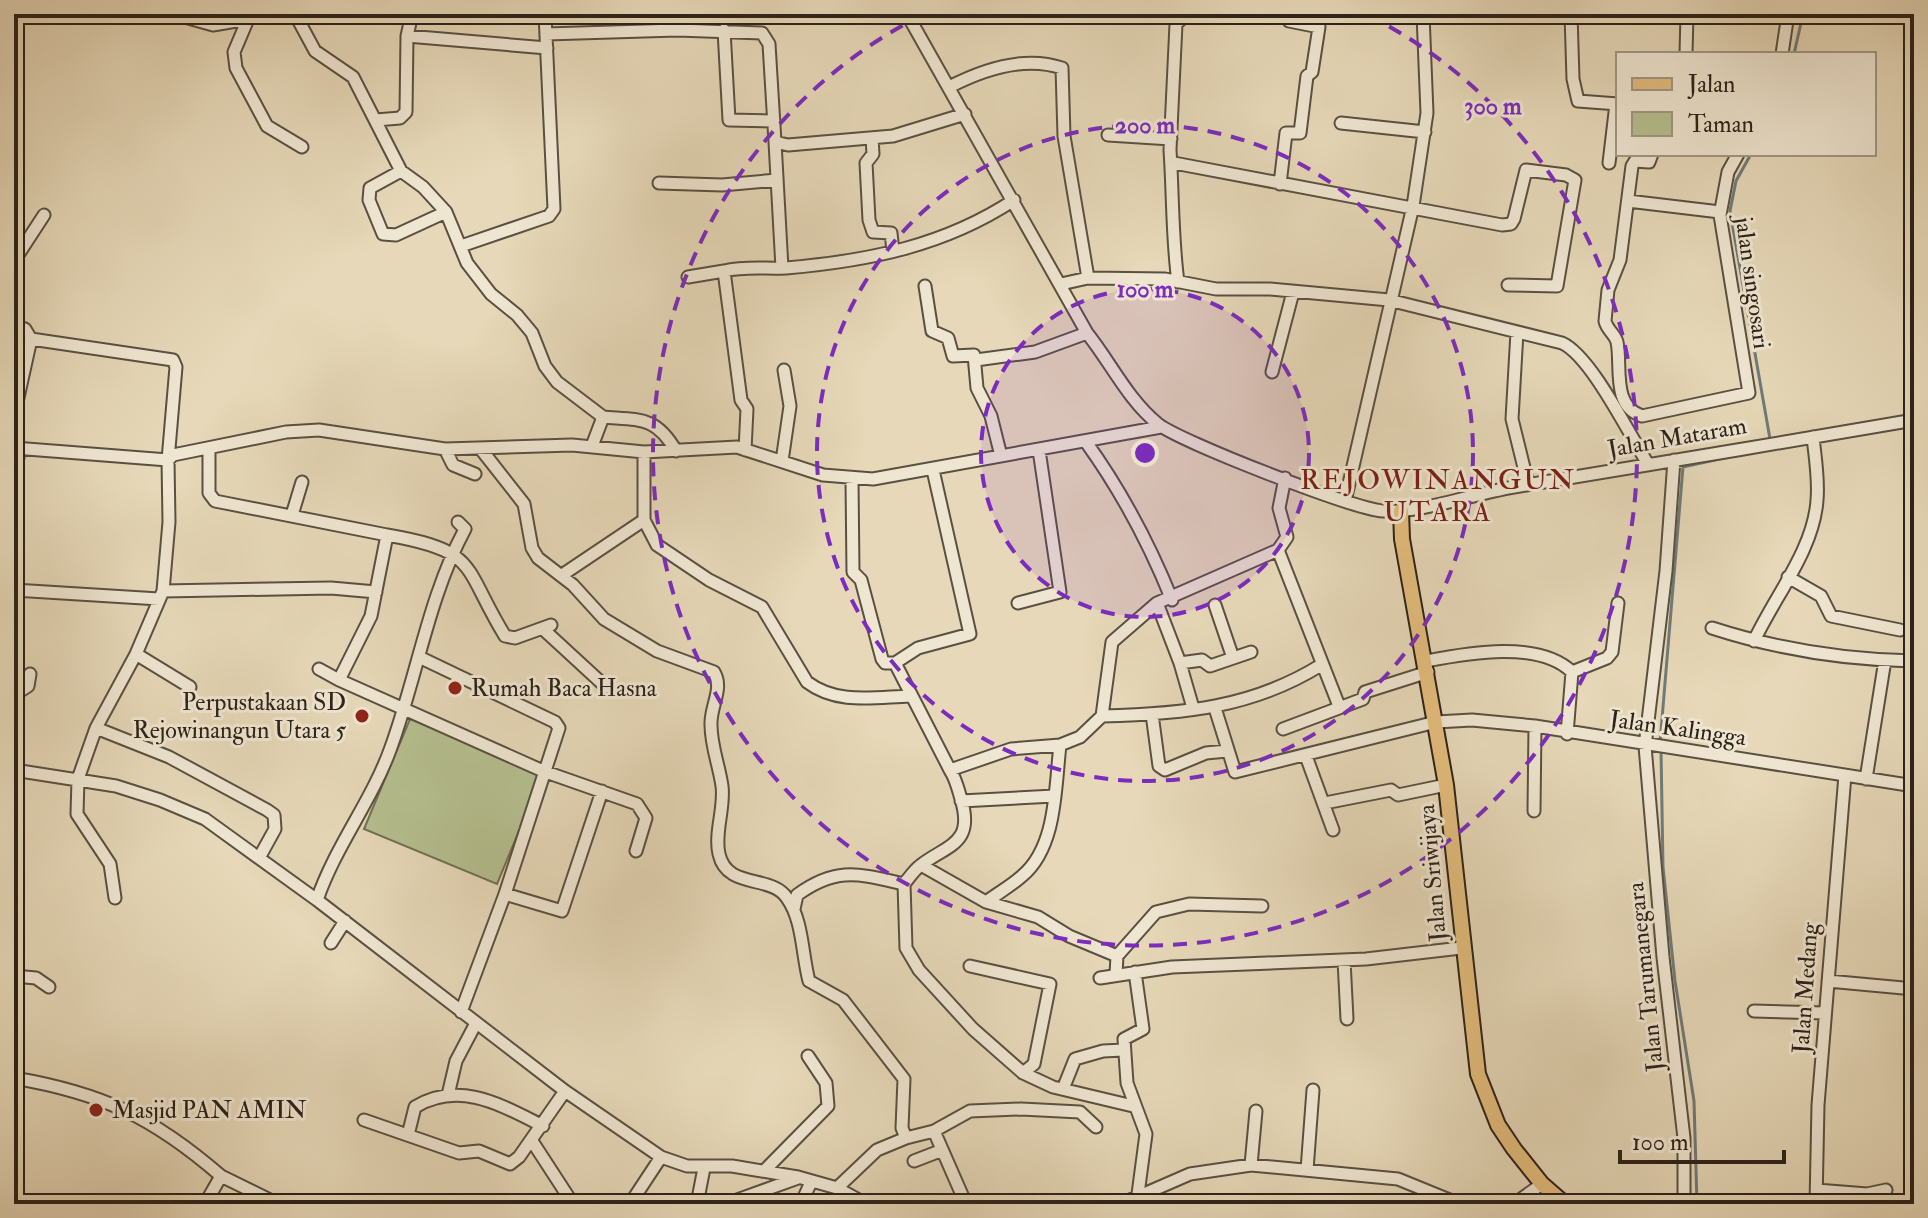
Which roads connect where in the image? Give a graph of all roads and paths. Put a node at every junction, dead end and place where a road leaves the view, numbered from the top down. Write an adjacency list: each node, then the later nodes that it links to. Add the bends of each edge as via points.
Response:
1 (174, 14): 14 (street, via 213,25)
2 (280, 14): 3 (street)
3 (295, 14): 4 (street); 25 (street, via 315,51 353,77)
4 (316, 14)
5 (412, 14): 17 (street)
6 (545, 14): 16 (street)
7 (907, 14): 21 (street)
8 (1187, 14): 31 (street, via 1176,24)
9 (1287, 14): 41 (street, via 1289,21 1319,27 1300,133 1286,133)
10 (1423, 14): 28 (street)
11 (1571, 14): 22 (street, via 1578,101)
12 (1687, 14): 19 (street)
13 (1788, 14): 20 (street)
14 (252, 16): 33 (street, via 234,52 236,68 267,126)
15 (724, 30): 16 (street); 26 (street, via 767,36); 26 (street, via 729,120)
16 (546, 34): 18 (street)
17 (407, 36): 18 (street); 25 (street, via 406,112 400,118)
18 (547, 48): 48 (street, via 554,209 549,216)
19 (1686, 52)
20 (1782, 52)
21 (949, 87): 24 (street); 54 (street, via 1007,65 1062,68 1064,136)
22 (1616, 104)
23 (1616, 111): 37 (street)
24 (965, 114): 30 (street); 42 (street)
25 (376, 120): 38 (street)
26 (774, 121): 32 (street)
27 (1341, 123): 28 (street)
28 (1425, 132): 44 (street)
29 (1108, 135): 31 (street)
30 (872, 138): 32 (street, via 797,146); 49 (street, via 873,154 866,163 869,220 873,232 891,233)
31 (1171, 139): 36 (street)
32 (775, 142): 39 (street)
33 (302, 147)
34 (1651, 156): 43 (street, via 1649,162 1634,162)
35 (1737, 156): 46 (street, jalan singosari)
36 (1174, 163): 41 (street); 55 (street, via 1170,222)
37 (1609, 163)
38 (401, 171): 45 (street); 45 (street, via 370,188 369,200 383,234 396,235)
39 (777, 180): 40 (street); 51 (street)
40 (659, 183)
41 (1280, 184): 44 (street)
42 (1014, 200): 49 (street, via 975,226); 56 (street)
43 (1628, 201): 46 (street); 46 (street, jalan singosari, via 1605,321 1617,338 1617,382 1632,410 1642,416 1748,395)
44 (1413, 206): 57 (street, via 1511,224 1526,170 1575,180 1557,286); 60 (street)
45 (446, 212): 48 (street)
46 (1720, 212)
47 (44, 215): 50 (street)
48 (464, 245): 70 (street, via 467,263 532,333 557,382)
49 (893, 251): 51 (street)
50 (14, 261)
51 (782, 268): 52 (street)
52 (724, 271): 53 (street); 80 (street, via 741,400 747,409)
53 (688, 277)
54 (1088, 278): 55 (street); 56 (street)
55 (1178, 282): 59 (street)
56 (1061, 284): 63 (street)
57 (1508, 285)
58 (925, 286): 65 (street, via 932,331 948,338 952,355 973,354)
59 (1293, 292): 60 (street); 67 (street)
60 (1389, 300): 62 (street); 96 (street)
61 (14, 326): 64 (street, via 25,329)
62 (1517, 332): 88 (street, via 1575,349); 94 (street, via 1512,419)
63 (1087, 333): 65 (street, via 1035,352); 72 (street)
64 (31, 339): 68 (street); 85 (street, via 173,360)
65 (976, 360): 84 (street, via 977,388)
66 (784, 370): 87 (street, via 790,406)
67 (1272, 372)
68 (19, 373): 69 (street)
69 (14, 416)
70 (603, 417): 75 (street); 82 (street, via 656,424)
71 (1914, 420): 73 (street, Jalan Mataram)
72 (1161, 427): 74 (street); 91 (street, Jalan Mataram)
73 (1813, 437): 86 (street, Jalan Mataram); 105 (street, via 1815,516)
74 (1086, 442): 81 (street); 109 (street, via 1118,485)
75 (592, 446): 77 (street); 83 (street)
76 (17, 448): 85 (street); 95 (street)
77 (480, 448): 79 (street); 104 (street, via 524,504 538,558)
78 (209, 449): 79 (street, via 319,430); 85 (street); 98 (street, via 211,498)
79 (445, 449): 90 (street, via 453,465)
80 (745, 450): 82 (street); 87 (street)
81 (1039, 450): 84 (street); 110 (street, via 1060,592)
82 (676, 451): 83 (street)
83 (644, 452): 99 (street)
84 (1001, 456): 89 (street)
85 (168, 460): 108 (street, via 169,522)
86 (1674, 460): 88 (street, Jalan Mataram); 147 (street, Jalan Tarumanegara)
87 (782, 461): 92 (street)
88 (1648, 464): 94 (street, Jalan Mataram)
89 (933, 470): 92 (street); 123 (street, via 970,634 934,642)
90 (475, 474)
91 (1285, 478): 96 (street, Jalan Mataram); 102 (street, via 1279,508 1287,537)
92 (852, 480): 123 (street, via 853,572 861,580 882,659)
93 (302, 482): 98 (street)
94 (1528, 484): 97 (street, Jalan Mataram)
95 (14, 488)
96 (1345, 501): 97 (street, Jalan Mataram)
97 (1401, 511): 126 (main road, Jalan Sriwijaya)
98 (292, 515): 101 (street)
99 (644, 520): 104 (street); 134 (street, via 657,545 762,607 800,672 819,691 845,697)
100 (458, 522): 103 (street, via 465,529)
101 (387, 535): 103 (street); 107 (street)
102 (1278, 550): 109 (street); 125 (street)
103 (452, 553): 119 (street); 132 (street, via 470,569 505,636 515,638 547,627)
104 (562, 575): 173 (street, via 604,619 657,651 714,672 717,694 710,723 722,786 718,853 732,873 747,883 771,885)
105 (1788, 577): 115 (street, via 1821,596 1831,616); 116 (street)
106 (14, 590): 108 (street)
107 (376, 592): 108 (street, via 331,588); 130 (street, via 371,616)
108 (161, 595): 118 (street)
109 (1172, 600): 111 (street)
110 (1018, 603)
111 (1157, 603): 124 (street); 140 (street, via 1112,642)
112 (1618, 603): 128 (street, via 1612,652)
113 (1215, 605): 120 (street)
114 (1712, 628): 116 (street)
115 (1900, 630)
116 (1754, 641): 121 (street)
117 (1251, 652): 120 (street)
118 (136, 654): 131 (street); 143 (street)
119 (419, 657): 138 (street); 152 (street, via 555,722 557,737)
120 (1233, 658): 124 (street, via 1207,667 1202,660)
121 (1885, 660): 122 (street); 155 (street)
122 (1914, 661)
123 (895, 663): 134 (street)
124 (1180, 663): 136 (street)
125 (1321, 665): 135 (street); 137 (street, via 1267,693)
126 (1427, 667): 128 (street, via 1476,651 1544,655 1560,660); 135 (street); 141 (main road, Jalan Sriwijaya)
127 (319, 669): 130 (street)
128 (1572, 672): 145 (street)
129 (30, 674): 133 (street, via 28,686)
130 (339, 680): 138 (street)
131 (190, 687)
132 (606, 687)
133 (14, 695)
134 (910, 696): 151 (street)
135 (1339, 706): 144 (street)
136 (1193, 708): 137 (street); 139 (street)
137 (1215, 708): 148 (street)
138 (404, 709): 152 (street); 170 (street, via 389,754)
139 (1152, 714): 140 (street); 148 (street, via 1159,766 1165,770 1206,753)
140 (1102, 716): 146 (street, via 1080,737)
141 (1436, 722): 142 (street, Jalan Kalingga); 149 (street, Jalan Kalingga); 156 (main road, Jalan Sriwijaya)
142 (1535, 726): 145 (street, Jalan Kalingga); 162 (street)
143 (96, 728): 154 (street); 165 (street, via 169,757 274,815 275,829)
144 (1283, 729)
145 (1567, 734): 147 (street, Jalan Kalingga)
146 (1060, 745): 151 (street, via 1011,749); 159 (street)
147 (1645, 746): 153 (street, Jalan Kalingga); 240 (street, Jalan Tarumanegara, via 1684,1138)
148 (1227, 751): 149 (street, Jalan Kalingga, via 1235,772)
149 (1306, 756): 161 (street)
150 (14, 770): 154 (street)
151 (950, 770): 160 (street)
152 (543, 771): 158 (street); 168 (street)
153 (1845, 775): 155 (street, Jalan Kalingga); 184 (street, Jalan Medang)
154 (78, 779): 165 (street, via 172,804 205,819); 169 (street, via 77,814 110,864)
155 (1866, 779): 157 (street, Jalan Kalingga)
156 (1446, 785): 161 (street); 176 (main road, Jalan Sriwijaya)
157 (1914, 786)
158 (602, 791): 164 (street, via 644,810); 168 (street, via 563,910)
159 (1054, 796): 160 (street); 171 (street, via 1043,848 1023,876)
160 (961, 801): 166 (street, via 965,822 957,841)
161 (1325, 803): 163 (street)
162 (1534, 811)
163 (1333, 830)
164 (636, 851)
165 (259, 858): 170 (street)
166 (921, 865): 167 (street); 171 (street)
167 (904, 884): 173 (street, via 847,874 819,879 797,895); 194 (street, via 906,948 919,970)
168 (505, 894): 188 (street)
169 (115, 898)
170 (317, 900): 174 (street)
171 (986, 902): 177 (street, via 1038,917)
172 (1262, 906): 177 (street, via 1189,904 1156,912)
173 (794, 909): 207 (street, via 809,981 843,1000 904,1079)
174 (345, 921): 175 (street); 188 (street)
175 (331, 943)
176 (1461, 948): 178 (street); 219 (main road, Jalan Sriwijaya, via 1484,1095)
177 (1117, 956): 181 (street)
178 (1344, 960): 180 (street); 190 (street)
179 (970, 966): 194 (street, via 1050,984 1034,1064)
180 (1135, 972): 181 (street); 192 (street, via 1143,1029 1124,1039)
181 (1116, 974): 183 (street)
182 (14, 976): 185 (street, via 36,978)
183 (1100, 978)
184 (1828, 981): 186 (street); 189 (street, Jalan Medang)
185 (49, 987)
186 (1914, 989)
187 (1754, 1011): 189 (street)
188 (461, 1012): 191 (street)
189 (1825, 1013): 221 (street, Jalan Medang)
190 (1347, 1019)
191 (476, 1023): 198 (street); 199 (street, via 456,1061)
192 (1123, 1050): 196 (street, via 1075,1059); 200 (street)
193 (808, 1056): 215 (street, via 826,1083 828,1106)
194 (1023, 1073): 196 (street)
195 (14, 1078): 216 (street, via 63,1086 131,1111 176,1137)
196 (1063, 1089): 200 (street)
197 (1313, 1090): 214 (street)
198 (565, 1091): 203 (street); 210 (street)
199 (448, 1095): 203 (street, via 481,1097); 206 (street, via 415,1107)
200 (1133, 1106): 223 (street, via 1146,1140)
201 (1256, 1111): 212 (street)
202 (364, 1120): 206 (street)
203 (543, 1126): 208 (street)
204 (1096, 1127): 205 (street, via 1080,1112 1021,1109 970,1111)
205 (934, 1131): 207 (street); 209 (street)
206 (408, 1135): 208 (street, via 459,1153 479,1151 510,1164)
207 (906, 1138): 220 (street, via 877,1150)
208 (532, 1141): 230 (street)
209 (940, 1151): 211 (street); 235 (street)
210 (661, 1157): 213 (street); 231 (street)
211 (914, 1161)
212 (1251, 1165): 214 (street); 223 (street, via 1190,1174)
213 (704, 1168): 215 (street); 232 (street)
214 (1307, 1170): 237 (street, via 1398,1179)
215 (764, 1171): 217 (street)
216 (221, 1176): 228 (street); 229 (street)
217 (798, 1177): 218 (street); 233 (street)
218 (811, 1182): 220 (street); 224 (street)
219 (1539, 1186): 225 (main road, Jalan Sriwijaya); 239 (street)
220 (837, 1188): 234 (street)
221 (1817, 1190): 222 (street); 241 (street, Jalan Medang)
222 (1886, 1190)
223 (1138, 1194): 236 (street)
224 (798, 1203)
225 (1560, 1203)
226 (66, 1204): 227 (street)
227 (83, 1204)
228 (205, 1204)
229 (278, 1204)
230 (573, 1204)
231 (630, 1204)
232 (697, 1204)
233 (726, 1204)
234 (866, 1204)
235 (966, 1204)
236 (1121, 1204)
237 (1470, 1204)
238 (1504, 1204): 239 (street)
239 (1514, 1204)
240 (1684, 1204)
241 (1816, 1204)

